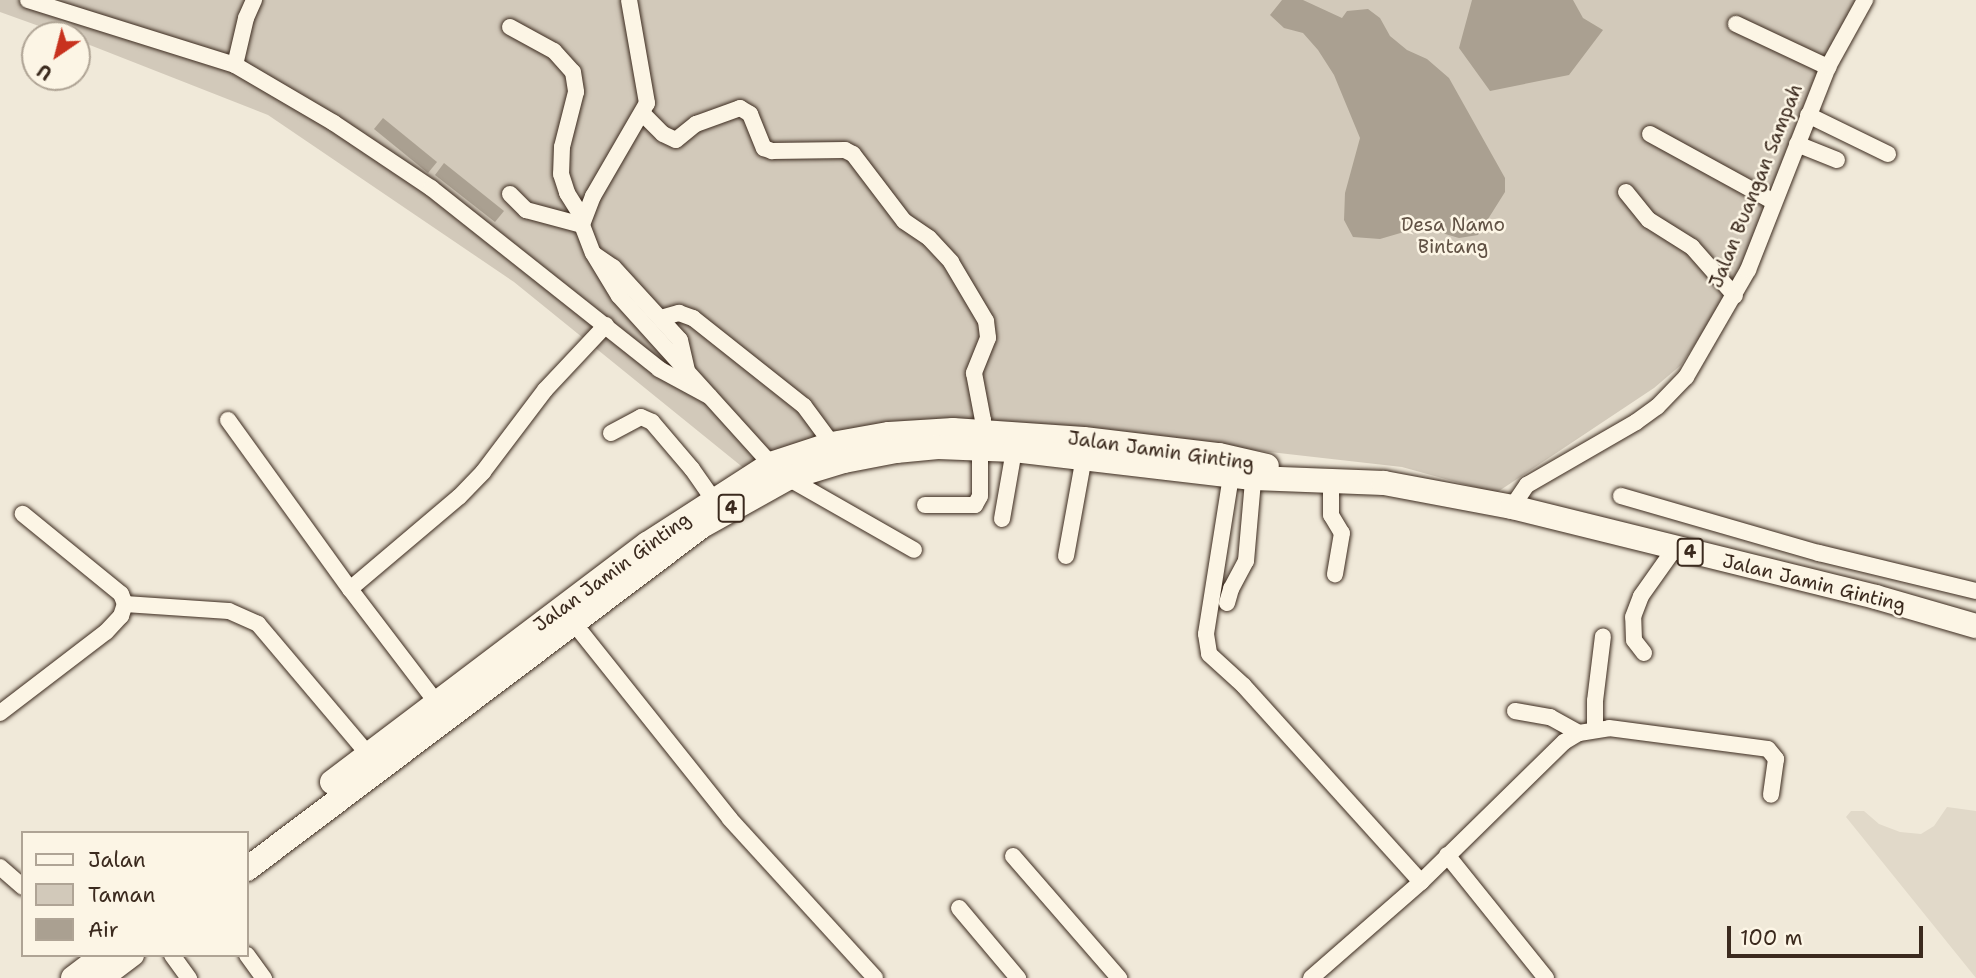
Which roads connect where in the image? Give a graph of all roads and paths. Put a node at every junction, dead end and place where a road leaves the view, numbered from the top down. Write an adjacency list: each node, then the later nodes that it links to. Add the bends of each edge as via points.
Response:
1 (28, 0): 7 (street)
2 (254, 0): 7 (street)
3 (629, 0): 9 (street, via 647,91)
4 (1865, 0): 8 (street, Jalan Buangan Sampah)
5 (1736, 24): 8 (street)
6 (510, 27): 18 (street, via 554,51 573,72 576,92 562,147 561,174)
7 (235, 65): 22 (street, via 388,157)
8 (1828, 67): 10 (street, Jalan Buangan Sampah)
9 (643, 114): 18 (street, via 599,184); 27 (street, via 676,141 696,124 740,108 750,114 764,148 853,154 904,221 945,255 986,321 988,338 974,373 983,420)
10 (1808, 115): 12 (street, Jalan Buangan Sampah); 13 (street)
11 (1650, 134): 17 (street)
12 (1797, 144): 14 (street); 17 (street, Jalan Buangan Sampah)
13 (1888, 154)
14 (1838, 160)
15 (1626, 192): 20 (street, via 1649,220 1692,247)
16 (510, 194): 18 (street, via 527,210)
17 (1774, 202): 20 (street, Jalan Buangan Sampah)
18 (583, 222): 19 (street)
19 (593, 254): 21 (street, via 612,267); 23 (street, via 619,296)
20 (1735, 296): 37 (street, Jalan Buangan Sampah, via 1686,377 1657,407 1527,485)
21 (661, 318): 23 (street, via 680,340); 28 (street, via 679,313 693,318 804,406)
22 (606, 325): 24 (street, via 676,381); 46 (street, via 545,390 483,472)
23 (687, 370): 24 (street)
24 (709, 396): 31 (street)
25 (228, 420): 46 (street)
26 (611, 433): 35 (street, via 641,417 652,422)
27 (981, 440): 28 (highway, Jalan Jamin Ginting / 4, via 889,434); 29 (highway, Jalan Jamin Ginting / 4); 31 (highway, Jalan Jamin Ginting / 4); 32 (highway, Jalan Jamin Ginting / 4, via 1084,439 1219,455); 36 (street, via 980,496 975,505)
28 (832, 444): 31 (highway, Jalan Jamin Ginting / 4)
29 (1014, 450): 30 (highway, Jalan Jamin Ginting / 4); 39 (street)
30 (1084, 457): 32 (highway, Jalan Jamin Ginting / 4); 43 (street)
31 (780, 471): 35 (highway, Jalan Jamin Ginting / 4); 41 (street); 50 (highway, Jalan Jamin Ginting / 4)
32 (1246, 472): 33 (highway, Jalan Jamin Ginting / 4); 48 (street, via 1246,561); 65 (street, via 1206,634 1209,654 1244,686)
33 (1326, 480): 37 (highway, Jalan Jamin Ginting / 4, via 1384,482); 44 (street, via 1331,515 1342,533)
34 (1620, 496): 42 (street)
35 (713, 499): 50 (highway, Jalan Jamin Ginting / 4)
36 (925, 505)
37 (1512, 507): 40 (highway, Jalan Jamin Ginting / 4)
38 (23, 514): 49 (street, via 121,594)
39 (1002, 519)
40 (1675, 548): 45 (highway, Jalan Jamin Ginting / 4); 53 (street, via 1641,596 1633,617 1634,640)
41 (914, 550)
42 (1819, 553): 45 (street); 47 (street)
43 (1066, 556)
44 (1335, 574)
45 (1812, 582): 51 (highway, Jalan Jamin Ginting / 4)
46 (350, 589): 54 (street)
47 (1976, 591)
48 (1227, 603)
49 (125, 604): 56 (street, via 106,632); 58 (street, via 229,611 258,624)
50 (568, 616): 54 (highway, Jalan Jamin Ginting / 4); 64 (highway, Jalan Jamin Ginting / 4); 74 (street, via 730,819)
51 (1976, 626)
52 (1603, 636): 57 (street)
53 (1644, 653)
54 (437, 703): 58 (highway, Jalan Jamin Ginting / 4)
55 (1515, 711): 57 (street, via 1550,717)
56 (0, 713)
57 (1587, 731): 59 (street, via 1617,729 1768,749 1776,759); 61 (street, via 1564,742)
58 (368, 754): 60 (highway, Jalan Jamin Ginting / 4)
59 (1771, 795)
60 (248, 847)
61 (1447, 855): 65 (street); 78 (street)
62 (1013, 856): 76 (street)
63 (0, 867): 66 (street)
64 (248, 868)
65 (1421, 882): 77 (street)
66 (21, 885)
67 (959, 908): 75 (street)
68 (248, 956): 73 (street)
69 (127, 957): 71 (highway)
70 (173, 957): 72 (street)
71 (97, 968)
72 (189, 978)
73 (264, 978)
74 (875, 978)
75 (1018, 978)
76 (1119, 978)
77 (1311, 978)
78 (1546, 978)

